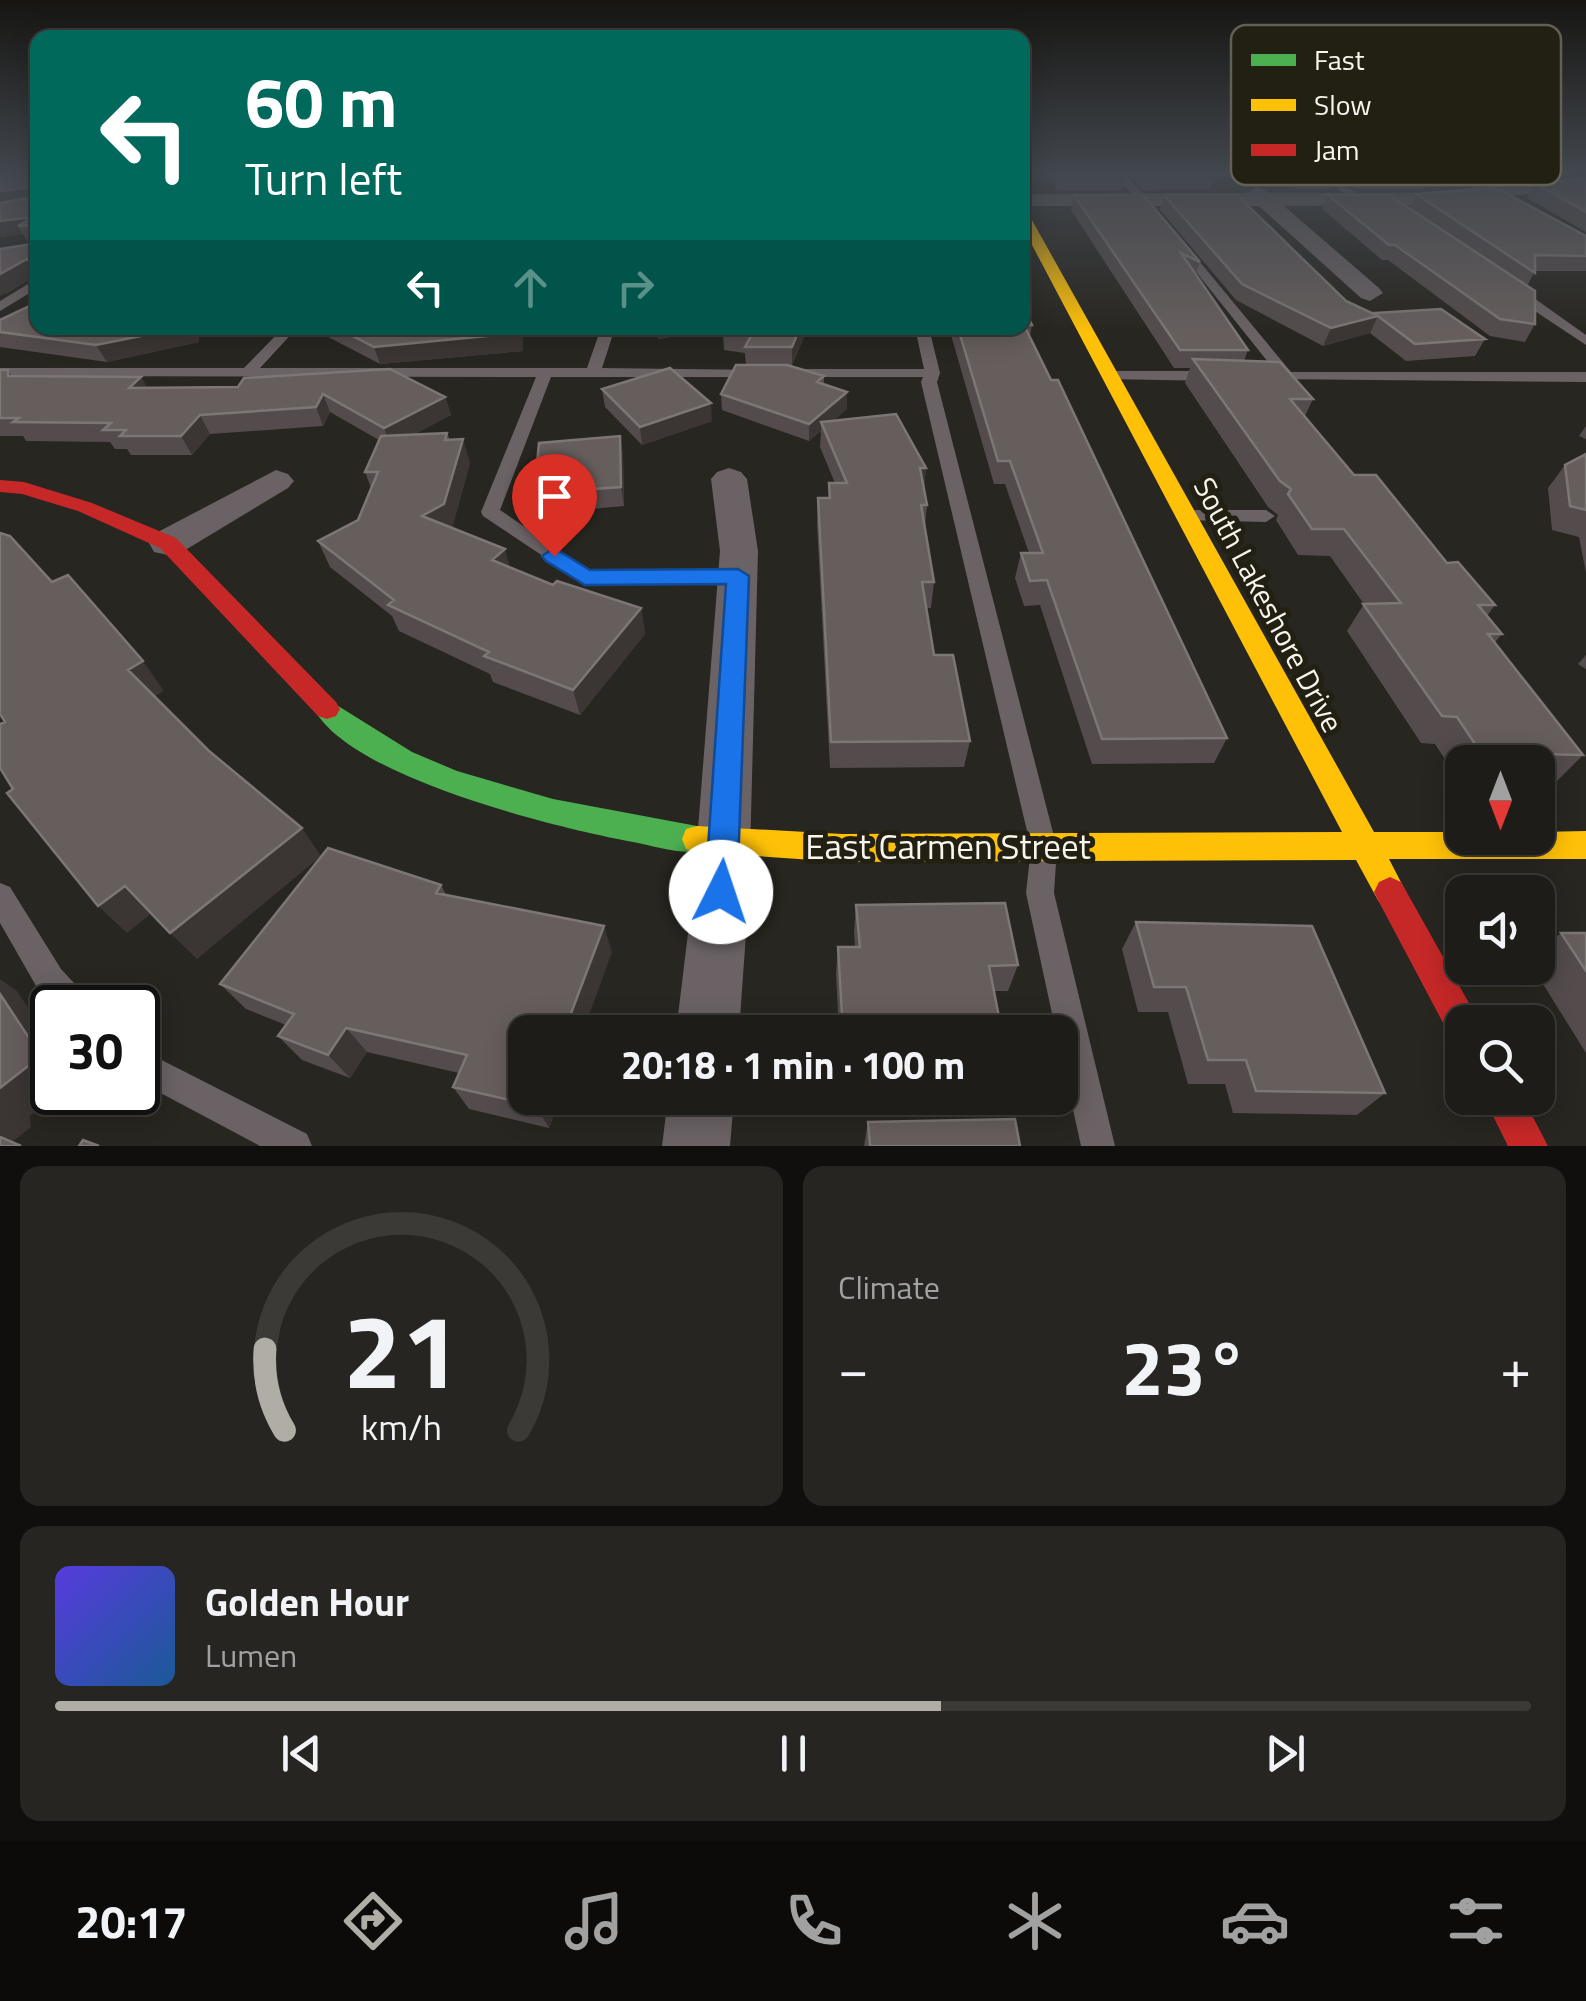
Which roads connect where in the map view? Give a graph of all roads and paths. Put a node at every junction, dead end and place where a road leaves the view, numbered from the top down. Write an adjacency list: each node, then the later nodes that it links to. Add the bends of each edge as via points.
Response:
1 (1294, 226): 6 (street)
2 (1030, 228): 17 (street, South Lakeshore Drive)
3 (1174, 238): 20 (lane)
4 (1505, 285): 11 (lane)
5 (30, 287): 7 (lane)
6 (1370, 293)
7 (0, 307)
8 (283, 335): 13 (lane)
9 (606, 335): 15 (lane)
10 (924, 335): 16 (lane)
11 (1586, 341)
12 (0, 372): 13 (lane)
13 (248, 372): 14 (lane)
14 (546, 372): 15 (lane); 28 (lane, via 490,512 585,577)
15 (593, 373): 16 (lane)
16 (932, 373): 31 (lane)
17 (1111, 376): 18 (lane); 25 (street, South Lakeshore Drive)
18 (1233, 376)
19 (1251, 376): 20 (lane)
20 (1287, 376): 21 (lane)
21 (1586, 377)
22 (729, 479): 28 (street)
23 (276, 481): 27 (street)
24 (0, 486): 27 (street, East Carmen Street, via 85,507)
25 (1186, 516): 26 (lane); 32 (street, South Lakeshore Drive)
26 (1266, 516)
27 (168, 543): 29 (street, East Carmen Street, via 346,727 377,744 424,769 587,823)
28 (738, 576): 29 (street)
29 (724, 843): 31 (street, East Carmen Street); 36 (street)
30 (1586, 845): 32 (street, East Carmen Street)
31 (1044, 848): 32 (street, East Carmen Street); 42 (lane, via 1040,893)
32 (1366, 848): 35 (street, South Lakeshore Drive)
33 (0, 896): 34 (lane)
34 (55, 985)
35 (1452, 1005)
36 (709, 1015)
37 (160, 1075): 40 (lane)
38 (699, 1115): 41 (street)
39 (1513, 1115): 43 (street)
40 (295, 1146)
41 (696, 1146)
42 (1098, 1146)
43 (1530, 1146)

